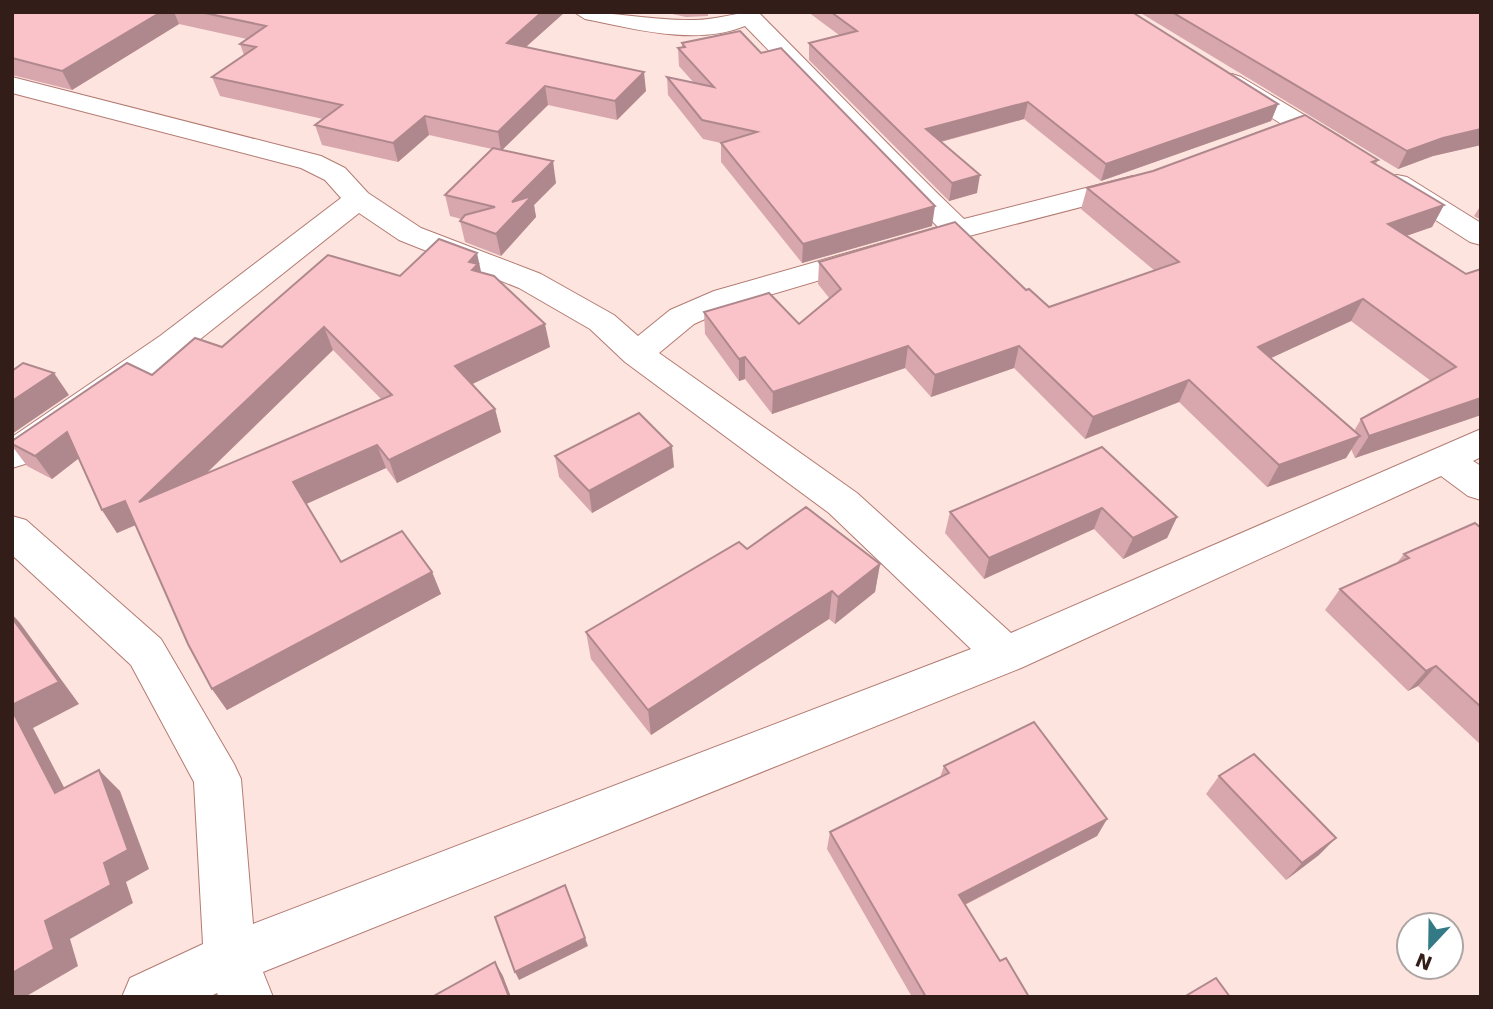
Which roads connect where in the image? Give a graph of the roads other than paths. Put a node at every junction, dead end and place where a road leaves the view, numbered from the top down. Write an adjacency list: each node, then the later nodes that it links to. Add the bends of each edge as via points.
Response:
1 (585, 12): 2 (street, via 675,26 736,23)
2 (746, 14): 9 (street)
3 (1216, 73): 5 (street)
4 (12, 85): 8 (street, via 311,162 335,174)
5 (1299, 123): 6 (street); 10 (street)
6 (1261, 137)
7 (1160, 175): 9 (street)
8 (358, 199): 11 (street, via 410,233 530,281 602,322); 13 (street, via 172,344)
9 (958, 230): 11 (street, via 725,298 682,317)
10 (1481, 236)
11 (637, 354): 16 (street, via 843,503)
12 (1463, 451): 14 (street); 16 (street)
13 (12, 455)
14 (1481, 486)
15 (12, 531): 17 (street, via 146,652 217,779)
16 (1006, 655): 17 (street)
17 (238, 978): 18 (street)
18 (149, 997)

